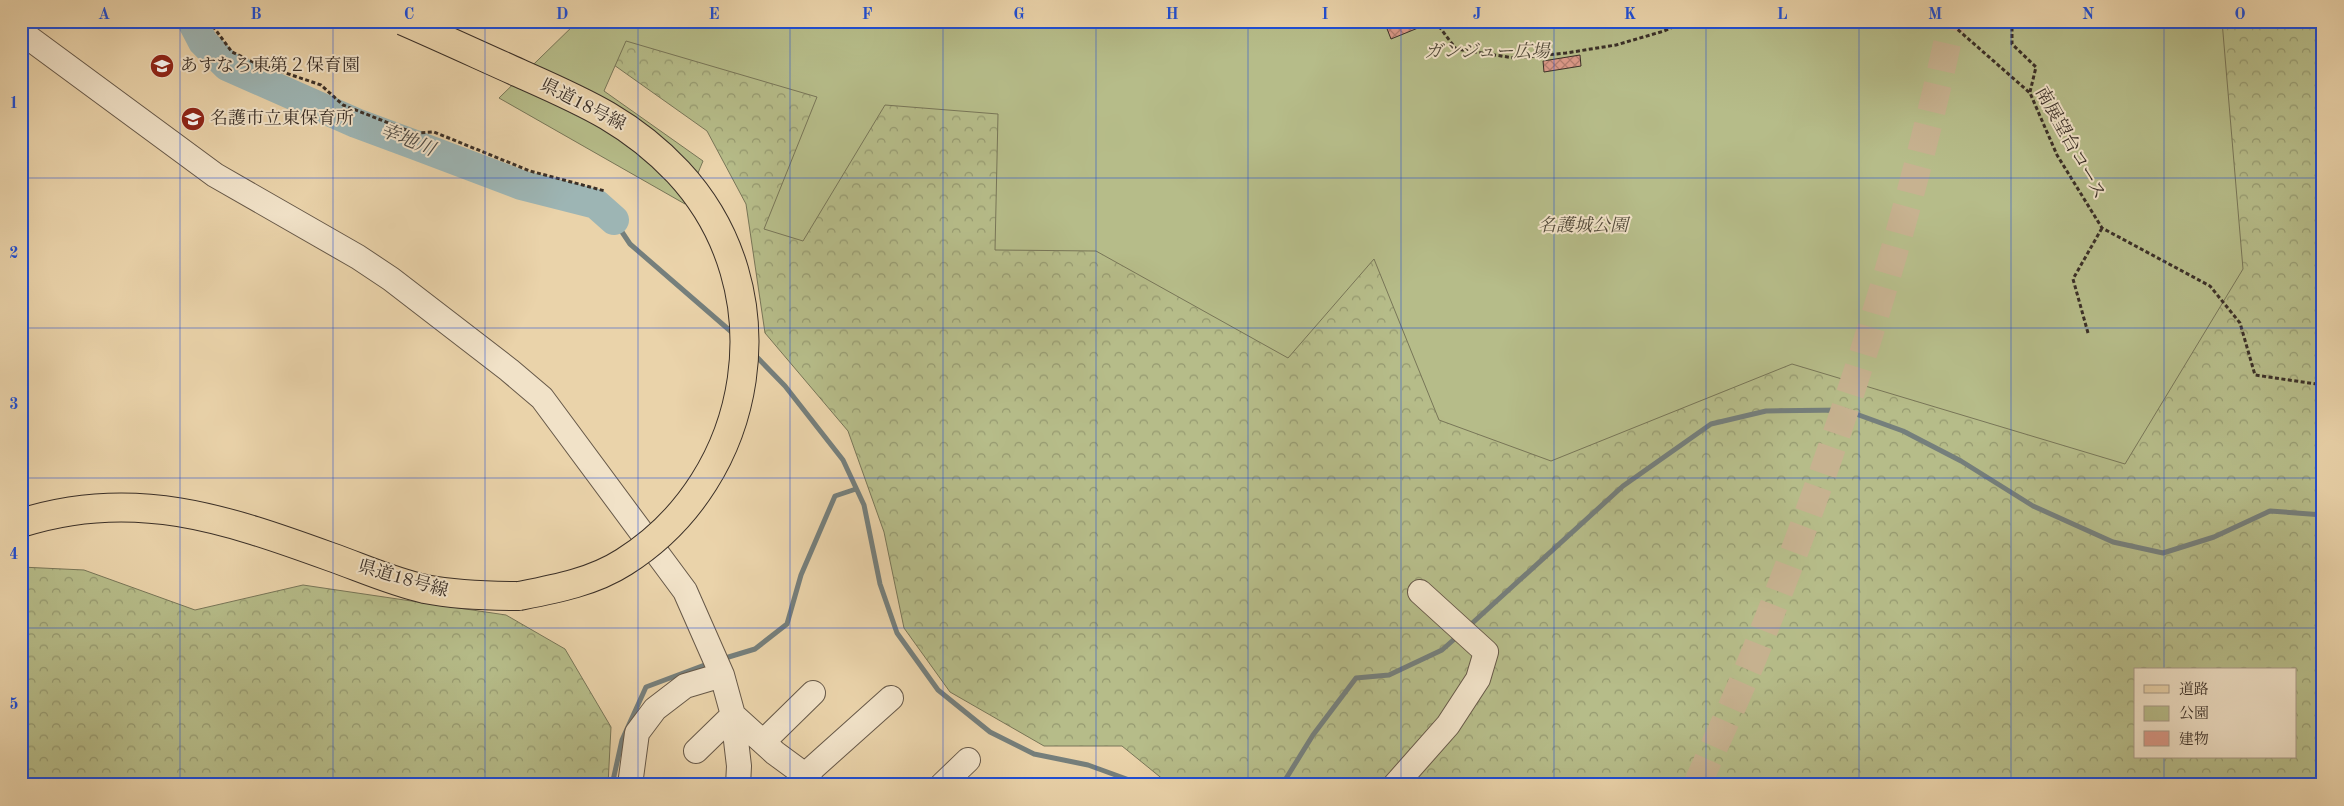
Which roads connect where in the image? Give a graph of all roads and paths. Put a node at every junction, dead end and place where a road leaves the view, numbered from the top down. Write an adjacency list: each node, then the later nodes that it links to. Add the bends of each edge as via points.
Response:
1 (209, 21): 9 (path, via 232,52 321,85 343,105 414,133 434,132 530,171)
2 (403, 21): 13 (main road, 県道18号線, bridge, via 603,111 630,128 679,174 699,198 724,241 735,268 742,297 745,355 734,415 721,450 690,502 668,527 615,567 565,586 520,596 463,595 424,589 262,532 190,513 104,507 59,512)
3 (1435, 21): 4 (path, via 1456,49 1514,58 1616,46)
4 (1687, 21)
5 (1948, 21): 8 (path, 南展望台コース)
6 (2012, 21): 8 (path, via 2012,44 2036,67)
7 (21, 32): 15 (street, via 215,175 358,257 391,280 542,398 685,591)
8 (2030, 93): 10 (path, 南展望台コース, via 2057,155)
9 (605, 192)
10 (2102, 228): 11 (path, via 2072,279); 12 (path, via 2210,286 2240,324 2256,375)
11 (2088, 333)
12 (2323, 385)
13 (21, 523)
14 (1420, 592): 26 (street, via 1486,652 1478,679 1448,725)
15 (718, 666): 18 (street); 23 (street, via 655,709 637,734)
16 (813, 692): 19 (street)
17 (891, 698): 22 (street)
18 (733, 715): 19 (street); 20 (street); 24 (street)
19 (763, 742): 22 (street)
20 (696, 751)
21 (968, 760): 25 (street)
22 (809, 780)
23 (630, 785)
24 (738, 785)
25 (942, 785)
26 (1395, 785)

